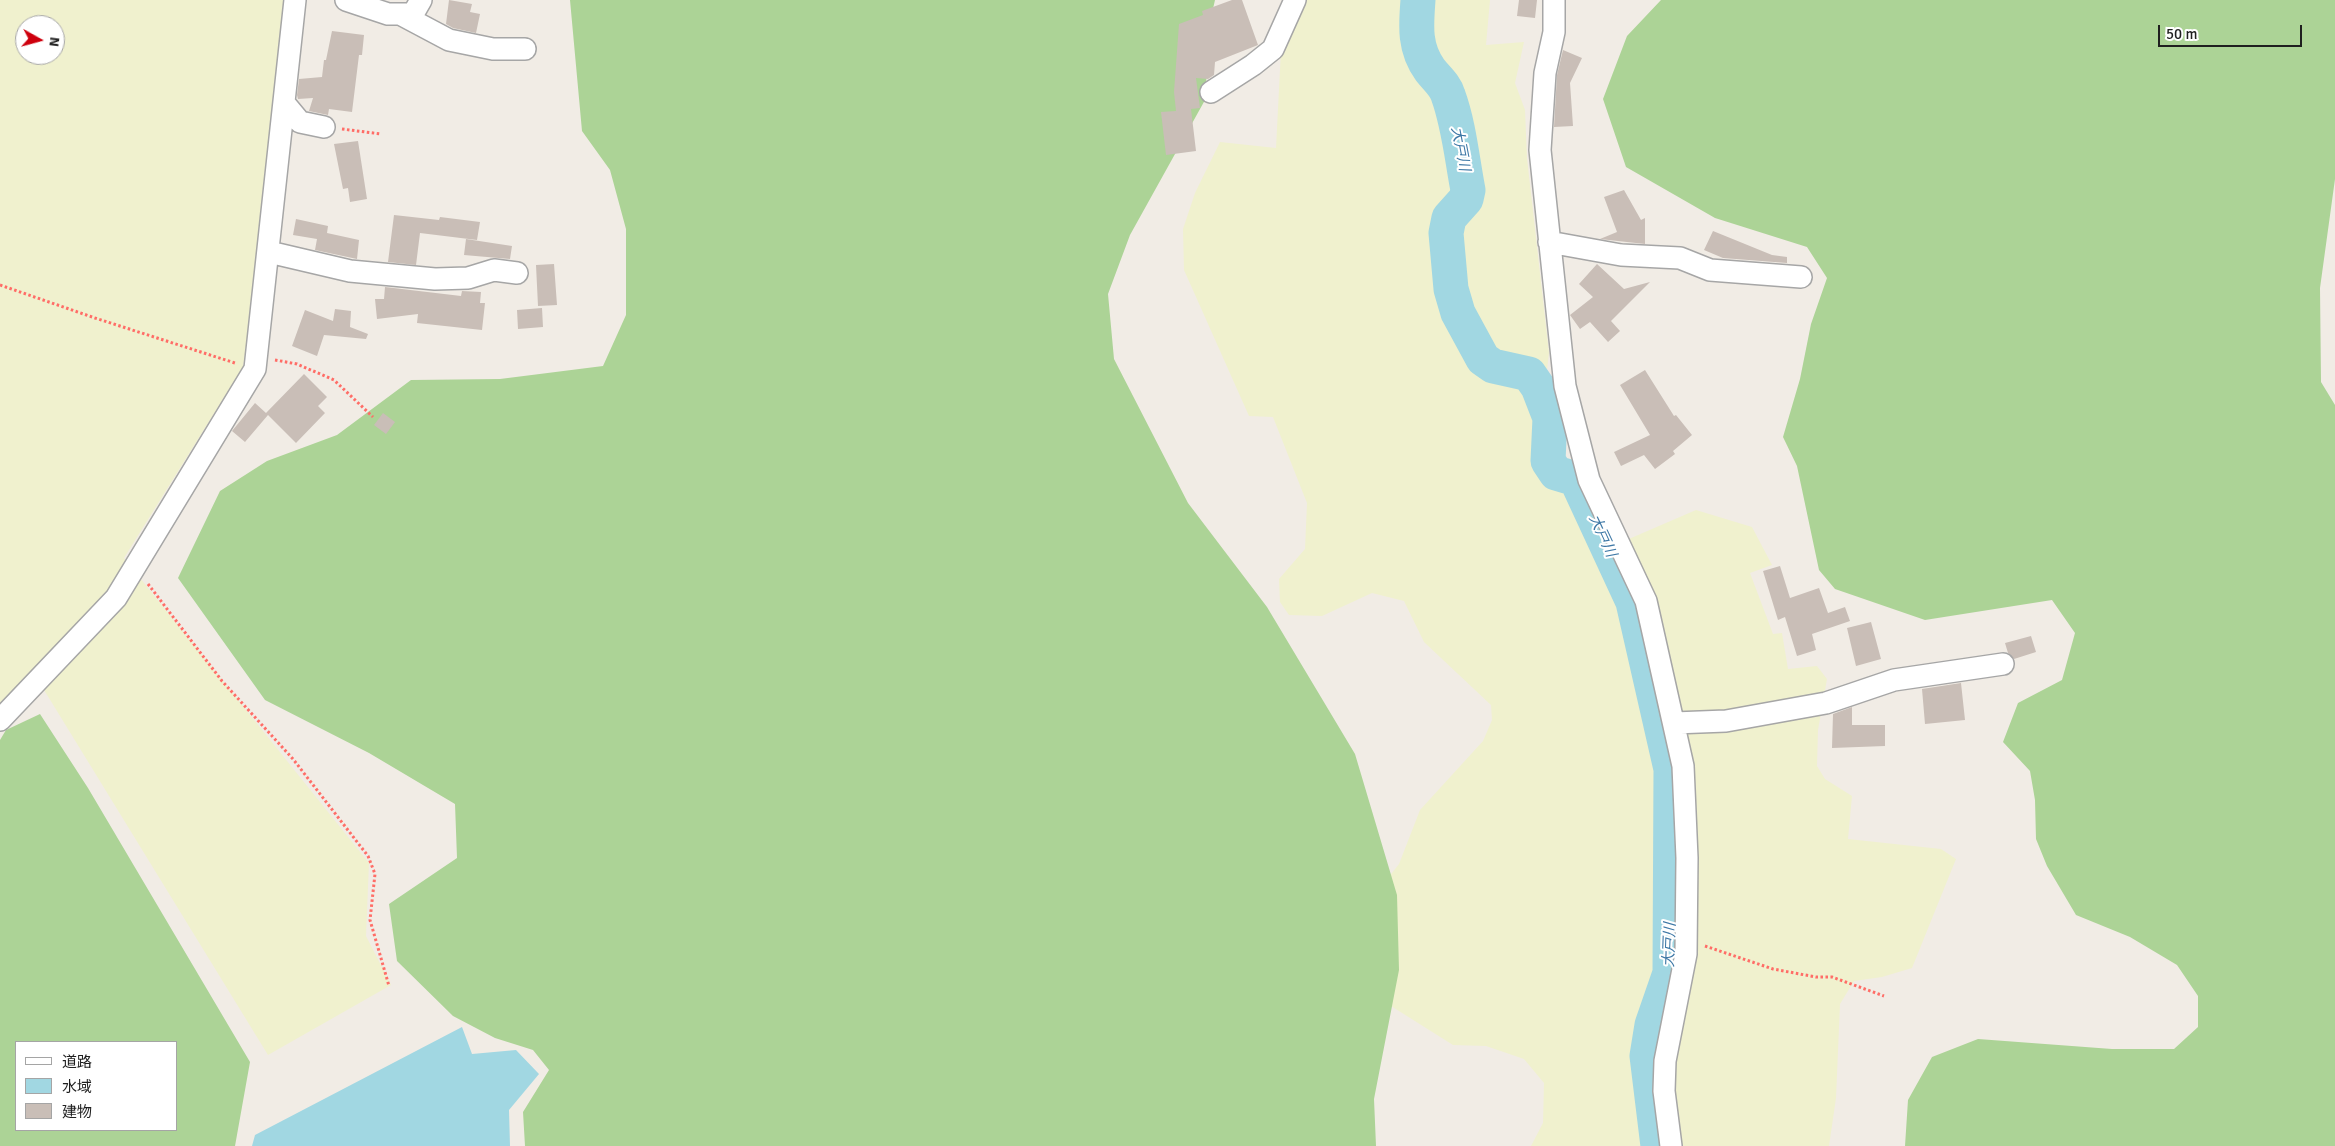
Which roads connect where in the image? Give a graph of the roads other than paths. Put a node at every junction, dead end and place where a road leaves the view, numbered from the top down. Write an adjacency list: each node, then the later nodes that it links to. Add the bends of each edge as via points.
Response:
1 (295, 0): 9 (street)
2 (346, 0): 6 (street, via 388,14)
3 (421, 0): 6 (street, via 413,14)
4 (1295, 0): 8 (street, via 1273,49)
5 (1554, 0): 11 (street, via 1554,32 1546,73 1540,150)
6 (400, 14): 7 (street, via 449,40 493,49)
7 (525, 49)
8 (1210, 92)
9 (285, 104): 10 (street, via 300,122); 12 (street)
10 (324, 126)
11 (1549, 242): 14 (street, via 1621,256 1680,258 1710,270); 17 (street, via 1564,386 1590,480 1646,601)
12 (269, 252): 13 (street, via 350,271 435,279 468,278 494,270); 16 (street, via 256,362 116,598)
13 (516, 273)
14 (1801, 277)
15 (2003, 664): 17 (street, via 1894,680 1826,702 1735,720)
16 (0, 720)
17 (1674, 724): 18 (street, via 1683,766 1687,858 1686,954 1665,1061 1664,1091)
18 (1671, 1146)

